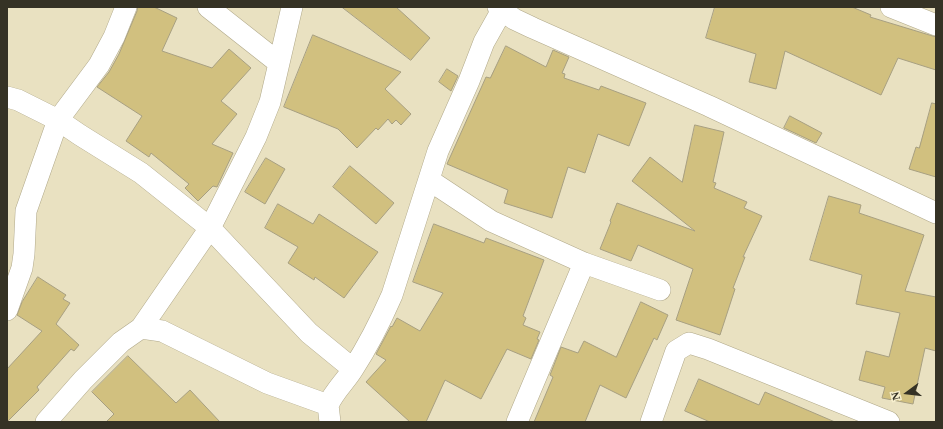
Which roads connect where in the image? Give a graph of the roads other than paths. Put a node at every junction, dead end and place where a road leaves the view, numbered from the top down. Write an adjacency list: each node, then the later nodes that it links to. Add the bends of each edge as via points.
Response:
1 (126, 7): 9 (street, via 99,65)
2 (208, 7): 7 (street)
3 (292, 7): 7 (street)
4 (891, 7): 6 (street)
5 (500, 9): 10 (street, via 438,151); 11 (street, via 533,28 709,106)
6 (936, 25)
7 (279, 63): 12 (street, via 270,102 256,137)
8 (7, 97): 9 (street)
9 (58, 120): 12 (street, via 141,173); 15 (street, via 26,211 22,268)
10 (429, 180): 13 (street, via 491,221); 17 (street, via 392,294)
11 (936, 213)
12 (210, 228): 16 (street); 17 (street, via 309,333)
13 (584, 263): 14 (street); 20 (street)
14 (660, 290)
15 (7, 310)
16 (142, 328): 18 (street, via 162,331); 19 (street, via 116,348 83,380)
17 (353, 369): 18 (street, via 334,392)
18 (329, 413)
19 (46, 422)
20 (517, 422)
21 (651, 422): 22 (street, via 676,351 689,343)
22 (889, 422)

